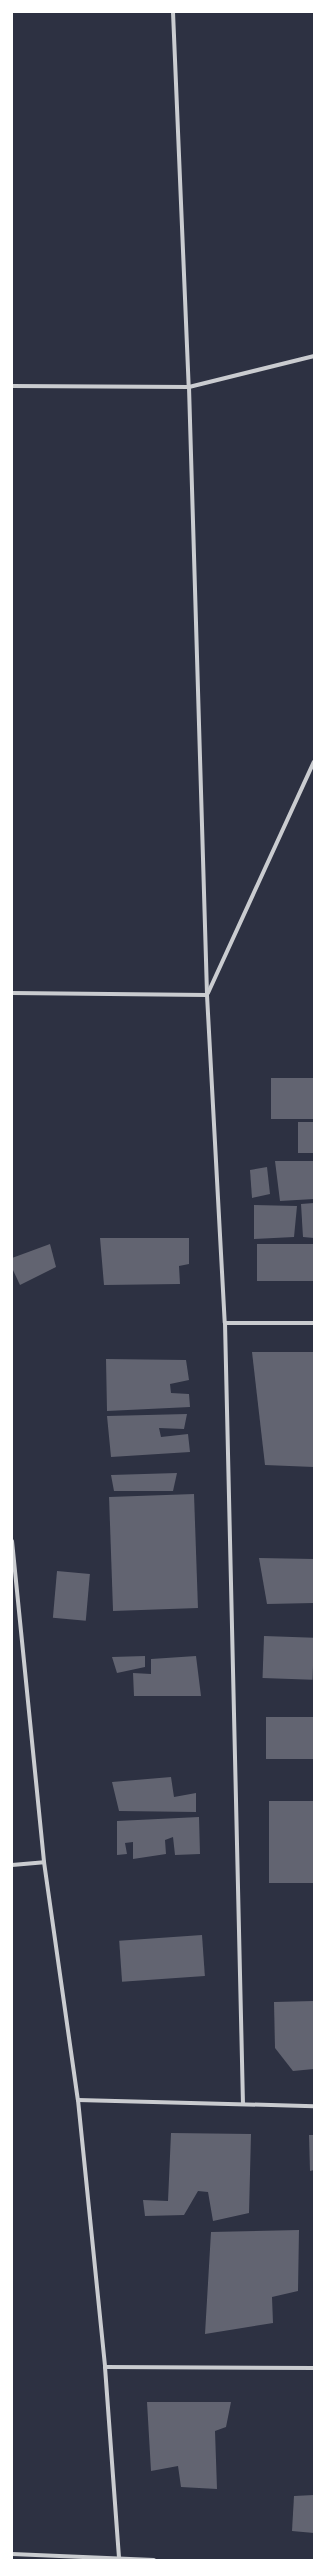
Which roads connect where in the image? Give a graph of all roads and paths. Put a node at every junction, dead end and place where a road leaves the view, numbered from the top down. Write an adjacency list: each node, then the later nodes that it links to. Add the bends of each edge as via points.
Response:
1 (173, 12): 4 (street)
2 (314, 356): 4 (street)
3 (12, 386): 4 (street)
4 (189, 387): 7 (street)
5 (314, 762): 7 (street)
6 (12, 993): 7 (street)
7 (207, 995): 8 (street)
8 (225, 1323): 9 (street); 14 (street)
9 (314, 1323)
10 (12, 1541): 11 (street)
11 (44, 1862): 12 (street); 13 (street)
12 (12, 1865)
13 (78, 2100): 14 (street); 16 (street)
14 (243, 2104): 15 (street)
15 (314, 2106)
16 (105, 2366): 17 (street); 20 (street)
17 (314, 2368)
18 (12, 2554): 19 (street)
19 (66, 2558): 20 (street)
20 (119, 2559): 21 (street)
21 (154, 2560)

